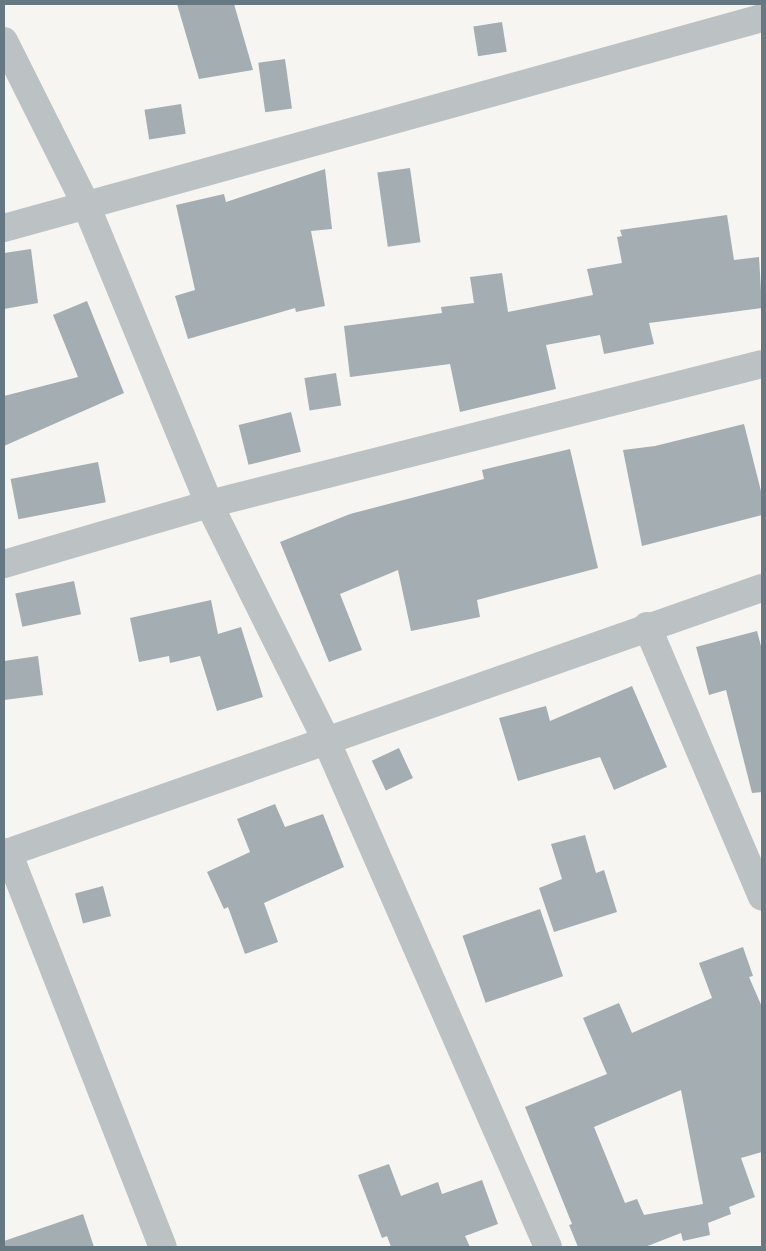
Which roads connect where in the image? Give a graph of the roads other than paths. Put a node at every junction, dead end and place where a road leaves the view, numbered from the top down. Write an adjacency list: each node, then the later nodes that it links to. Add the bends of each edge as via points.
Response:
1 (762, 18): 3 (street)
2 (4, 41): 3 (street)
3 (86, 205): 4 (street); 6 (street)
4 (4, 228)
5 (762, 364): 6 (street)
6 (209, 504): 7 (street); 10 (street)
7 (4, 564)
8 (762, 588): 9 (street)
9 (647, 626): 10 (street); 12 (street)
10 (326, 740): 11 (street); 14 (street)
11 (6, 853): 13 (street)
12 (762, 897)
13 (163, 1247)
14 (548, 1247)

